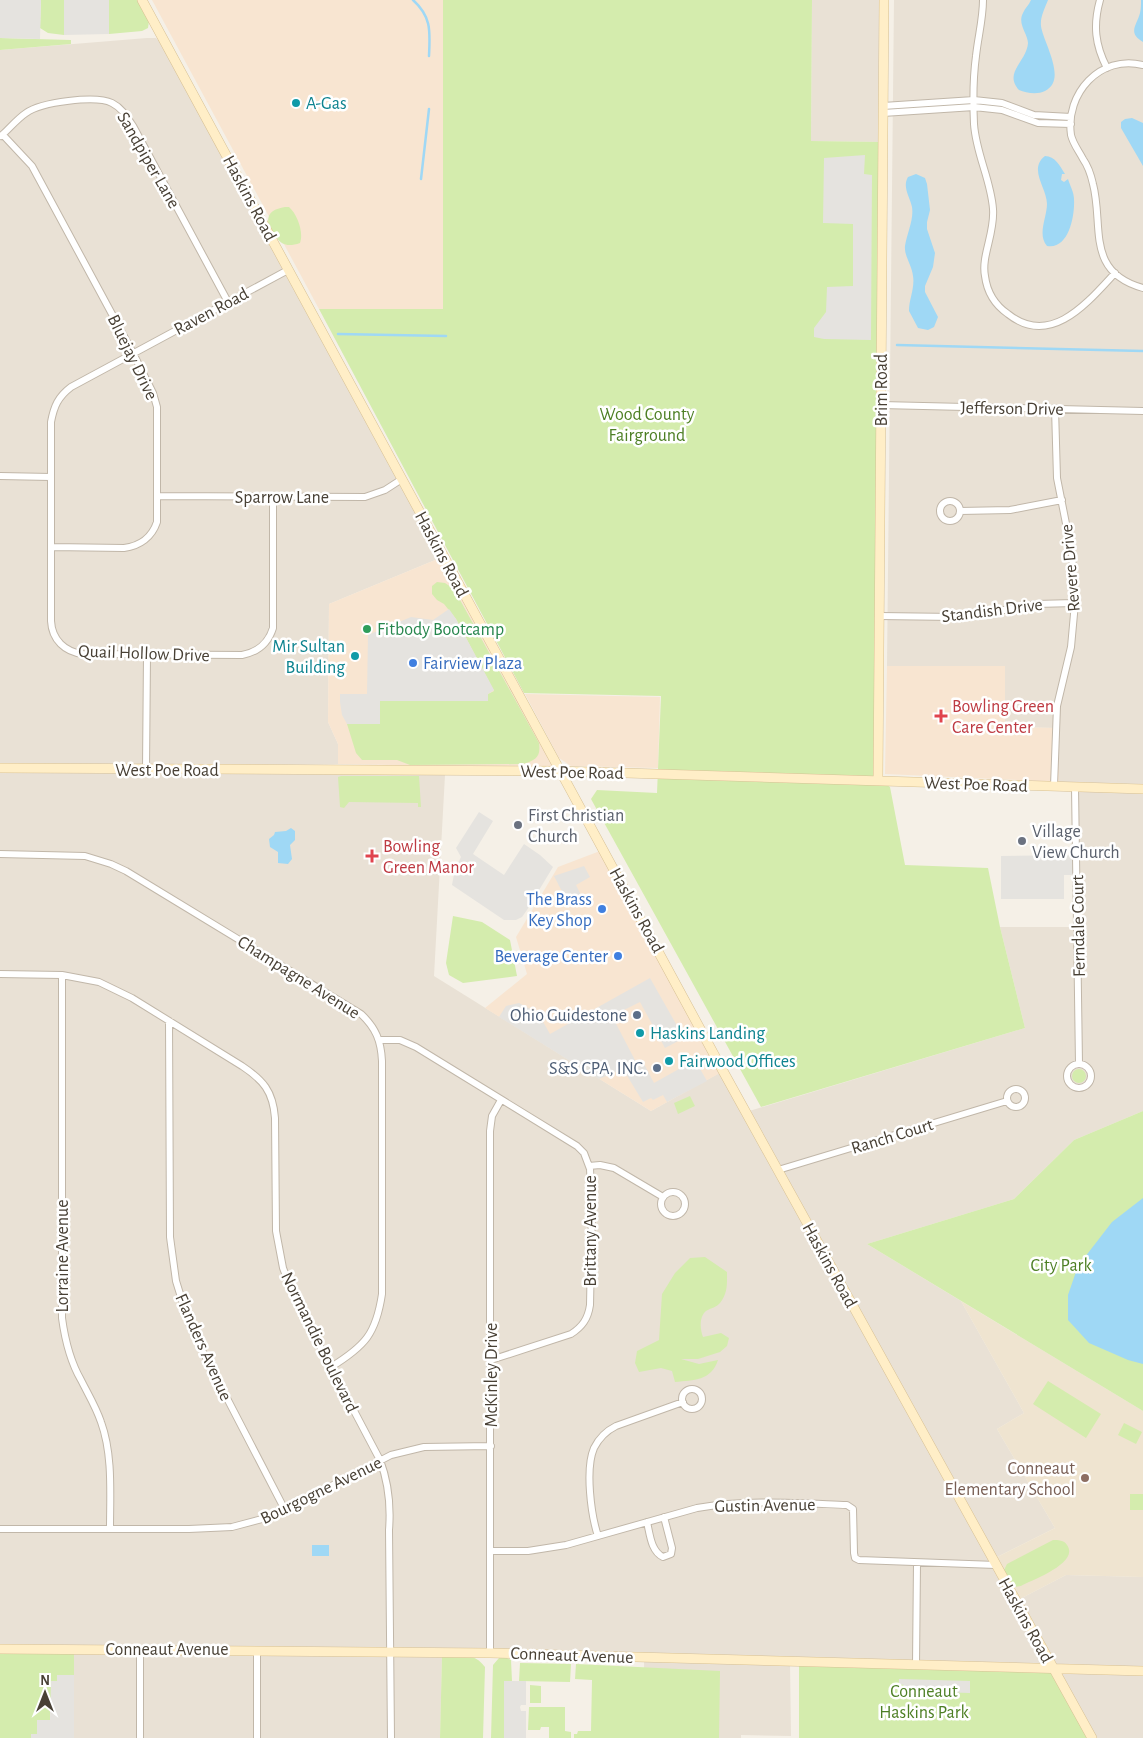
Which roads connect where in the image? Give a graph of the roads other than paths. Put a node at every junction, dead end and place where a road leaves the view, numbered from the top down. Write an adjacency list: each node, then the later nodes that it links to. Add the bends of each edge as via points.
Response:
1 (142, 0): 11 (main road, Haskins Road)
2 (884, 0): 8 (main road, Brim Road)
3 (983, 0): 7 (street)
4 (1100, 0): 6 (street, via 1095,33)
5 (1143, 65): 6 (street, via 1123,64)
6 (1107, 68): 9 (street, via 1082,88 1074,102)
7 (974, 103): 8 (street); 9 (street, via 1002,103 1034,115); 12 (street, via 976,144 992,202 993,224 984,271 987,288 995,302 1009,316 1024,323 1041,326 1057,323 1081,308)
8 (883, 110): 16 (main road, Brim Road)
9 (1071, 120): 12 (street, via 1075,147 1091,176 1097,197 1100,248)
10 (1, 136): 14 (street, Sandpiper Lane, via 27,112 52,103 100,100 119,108 133,126); 15 (street, Bluejay Drive, via 32,166)
11 (288, 270): 14 (street, Raven Road); 21 (main road, Haskins Road)
12 (1115, 273): 13 (street)
13 (1143, 288)
14 (228, 302): 15 (street, Raven Road)
15 (133, 353): 20 (street, Quail Hollow Drive, via 70,387 60,396 51,422); 22 (street, Bluejay Drive, via 157,407)
16 (881, 405): 17 (street, Jefferson Drive); 28 (main road, Brim Road)
17 (1056, 408): 18 (street, Jefferson Drive); 24 (street, Revere Drive, via 1056,462)
18 (1143, 411)
19 (0, 476): 20 (street)
20 (51, 477): 26 (street, Quail Hollow Drive)
21 (402, 479): 23 (street, Sparrow Lane, via 365,497); 32 (main road, Haskins Road)
22 (157, 496): 23 (street, Sparrow Lane); 26 (street, Bluejay Drive, via 155,527 140,543 124,548)
23 (273, 497): 29 (street, Quail Hollow Drive, via 274,613 273,628 265,644 242,655)
24 (1062, 500): 25 (street, via 1010,510); 27 (street, Revere Drive, via 1072,554)
25 (960, 512)
26 (51, 547): 29 (street, Quail Hollow Drive, via 50,621 58,642 83,654)
27 (1075, 602): 28 (street, Standish Drive, via 1036,604 955,617); 34 (street, Revere Drive, via 1071,647 1055,722)
28 (879, 616): 33 (main road, Brim Road)
29 (147, 655): 31 (street)
30 (0, 768): 31 (main road, West Poe Road)
31 (146, 770): 32 (main road, West Poe Road)
32 (560, 771): 33 (main road, West Poe Road); 46 (main road, Haskins Road)
33 (878, 780): 34 (main road, West Poe Road)
34 (1054, 786): 35 (main road, West Poe Road)
35 (1075, 787): 36 (main road, West Poe Road); 42 (street, Ferndale Court)
36 (1143, 789)
37 (0, 854): 41 (street, Champagne Avenue, via 85,856 112,864 361,1014)
38 (0, 974): 39 (street, Normandie Boulevard)
39 (62, 975): 40 (street, Normandie Boulevard, via 99,982); 57 (street, Lorraine Avenue, via 62,1318 72,1363 96,1407 106,1438)
40 (169, 1021): 49 (street, Normandie Boulevard, via 254,1074 270,1095 275,1118 275,1213 279,1251 288,1284); 53 (street, Flanders Avenue, via 170,1237 176,1281 189,1323)
41 (380, 1040): 43 (street, Brittany Avenue, via 406,1042); 49 (street, Champagne Avenue, via 383,1277 380,1310 366,1340 351,1355)
42 (1079, 1064)
43 (501, 1100): 45 (street, Brittany Avenue, via 576,1146); 48 (street, McKinley Drive, via 492,1116 490,1131)
44 (1007, 1101): 46 (street, Ranch Court)
45 (589, 1166): 47 (street, via 614,1168); 48 (street, Brittany Avenue, via 592,1207 590,1306 586,1320 566,1336)
46 (778, 1170): 61 (main road, Haskins Road)
47 (663, 1197)
48 (491, 1360): 51 (street, McKinley Drive)
49 (331, 1367): 52 (street, Normandie Boulevard)
50 (683, 1402): 58 (street, via 616,1426 598,1441 591,1457 591,1495)
51 (491, 1446): 52 (street, Bourgogne Avenue, via 424,1447); 59 (street, McKinley Drive)
52 (380, 1460): 53 (street, Bourgogne Avenue); 65 (street, Normandie Boulevard, via 391,1504)
53 (285, 1510): 57 (street, Bourgogne Avenue, via 266,1518 215,1529)
54 (664, 1517): 55 (street, Gustin Avenue); 55 (street, via 672,1548 664,1557 654,1550); 60 (street, Gustin Avenue, via 735,1502 846,1505 853,1509 855,1558 867,1562)
55 (647, 1522): 58 (street, Gustin Avenue)
56 (0, 1529): 57 (street, Bourgogne Avenue)
57 (110, 1529)
58 (598, 1536): 59 (street, Gustin Avenue, via 544,1549)
59 (491, 1551): 66 (street, McKinley Drive)
60 (917, 1564): 61 (street, Gustin Avenue); 67 (street)
61 (996, 1565): 68 (main road, Haskins Road)
62 (0, 1649): 63 (main road, Conneaut Avenue)
63 (140, 1649): 64 (main road, Conneaut Avenue); 70 (street)
64 (257, 1650): 65 (main road, Conneaut Avenue); 71 (street)
65 (391, 1651): 66 (main road, Conneaut Avenue); 72 (street, Normandie Boulevard)
66 (490, 1653): 67 (main road, Conneaut Avenue)
67 (916, 1664): 68 (main road, Conneaut Avenue)
68 (1054, 1669): 69 (main road, Conneaut Avenue); 73 (main road, Haskins Road)
69 (1143, 1672)
70 (140, 1738)
71 (256, 1738)
72 (391, 1738)
73 (1092, 1738)

